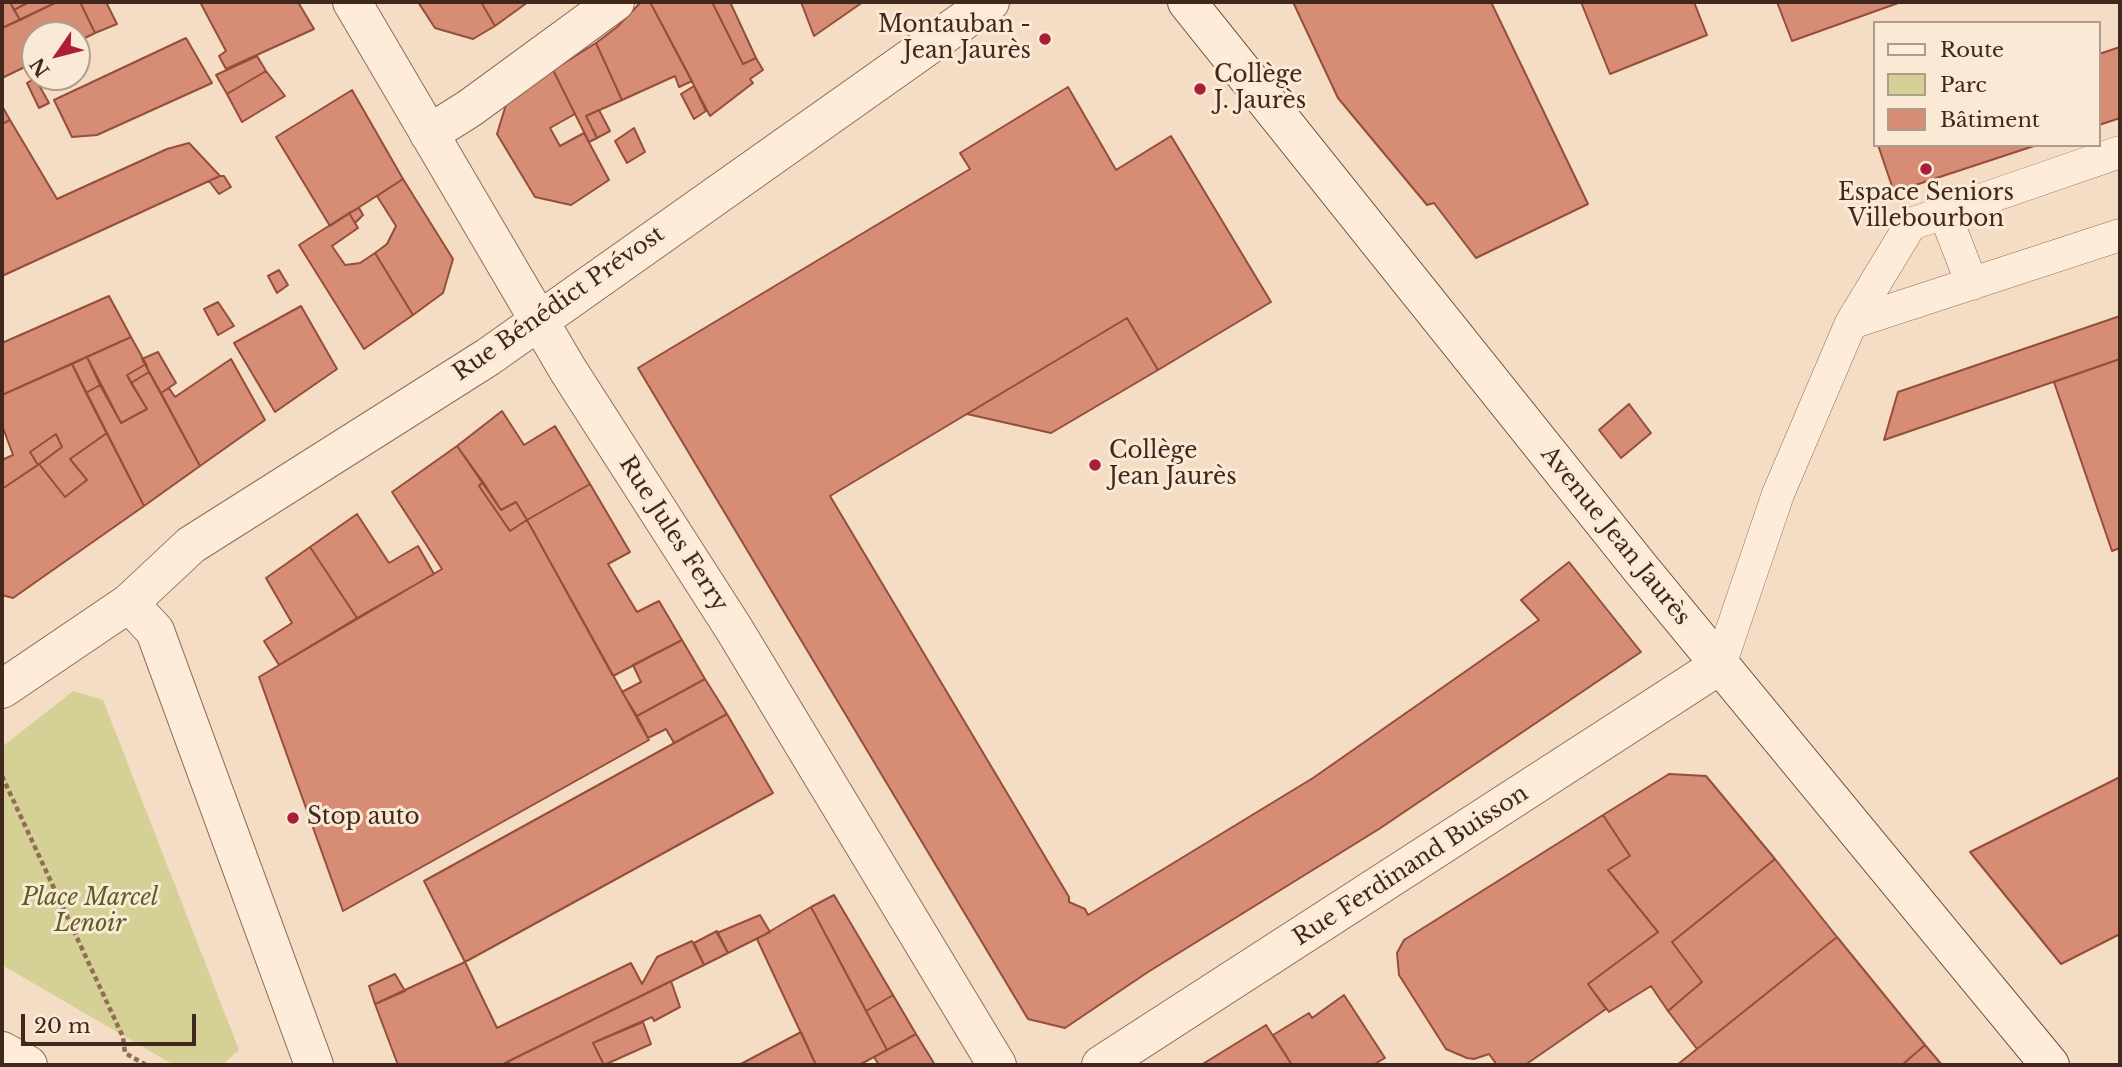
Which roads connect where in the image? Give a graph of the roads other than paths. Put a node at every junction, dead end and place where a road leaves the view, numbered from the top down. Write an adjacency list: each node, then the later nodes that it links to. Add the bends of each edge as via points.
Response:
1 (352, 2): 5 (street, Rue Jules Ferry)
2 (615, 2): 5 (street)
3 (990, 2): 10 (street, Rue Bénédict Prévost)
4 (1188, 2): 13 (street, Avenue Jean Jaurès)
5 (429, 134): 10 (street, Rue Jules Ferry)
6 (2120, 152): 7 (lane)
7 (1944, 212): 9 (lane); 11 (lane, via 1911,224)
8 (2120, 235): 9 (lane)
9 (1972, 284): 11 (lane)
10 (538, 321): 12 (street, Rue Bénédict Prévost, via 191,545); 18 (street, Rue Jules Ferry, via 734,629)
11 (1851, 323): 13 (lane, via 1778,494)
12 (128, 603): 14 (street); 17 (street, via 155,631)
13 (1720, 665): 19 (street, Rue Ferdinand Buisson); 20 (street, Avenue Jean Jaurès)
14 (2, 690)
15 (2, 1051): 16 (street)
16 (28, 1065)
17 (314, 1065)
18 (997, 1065)
19 (1101, 1065)
20 (2050, 1065)

